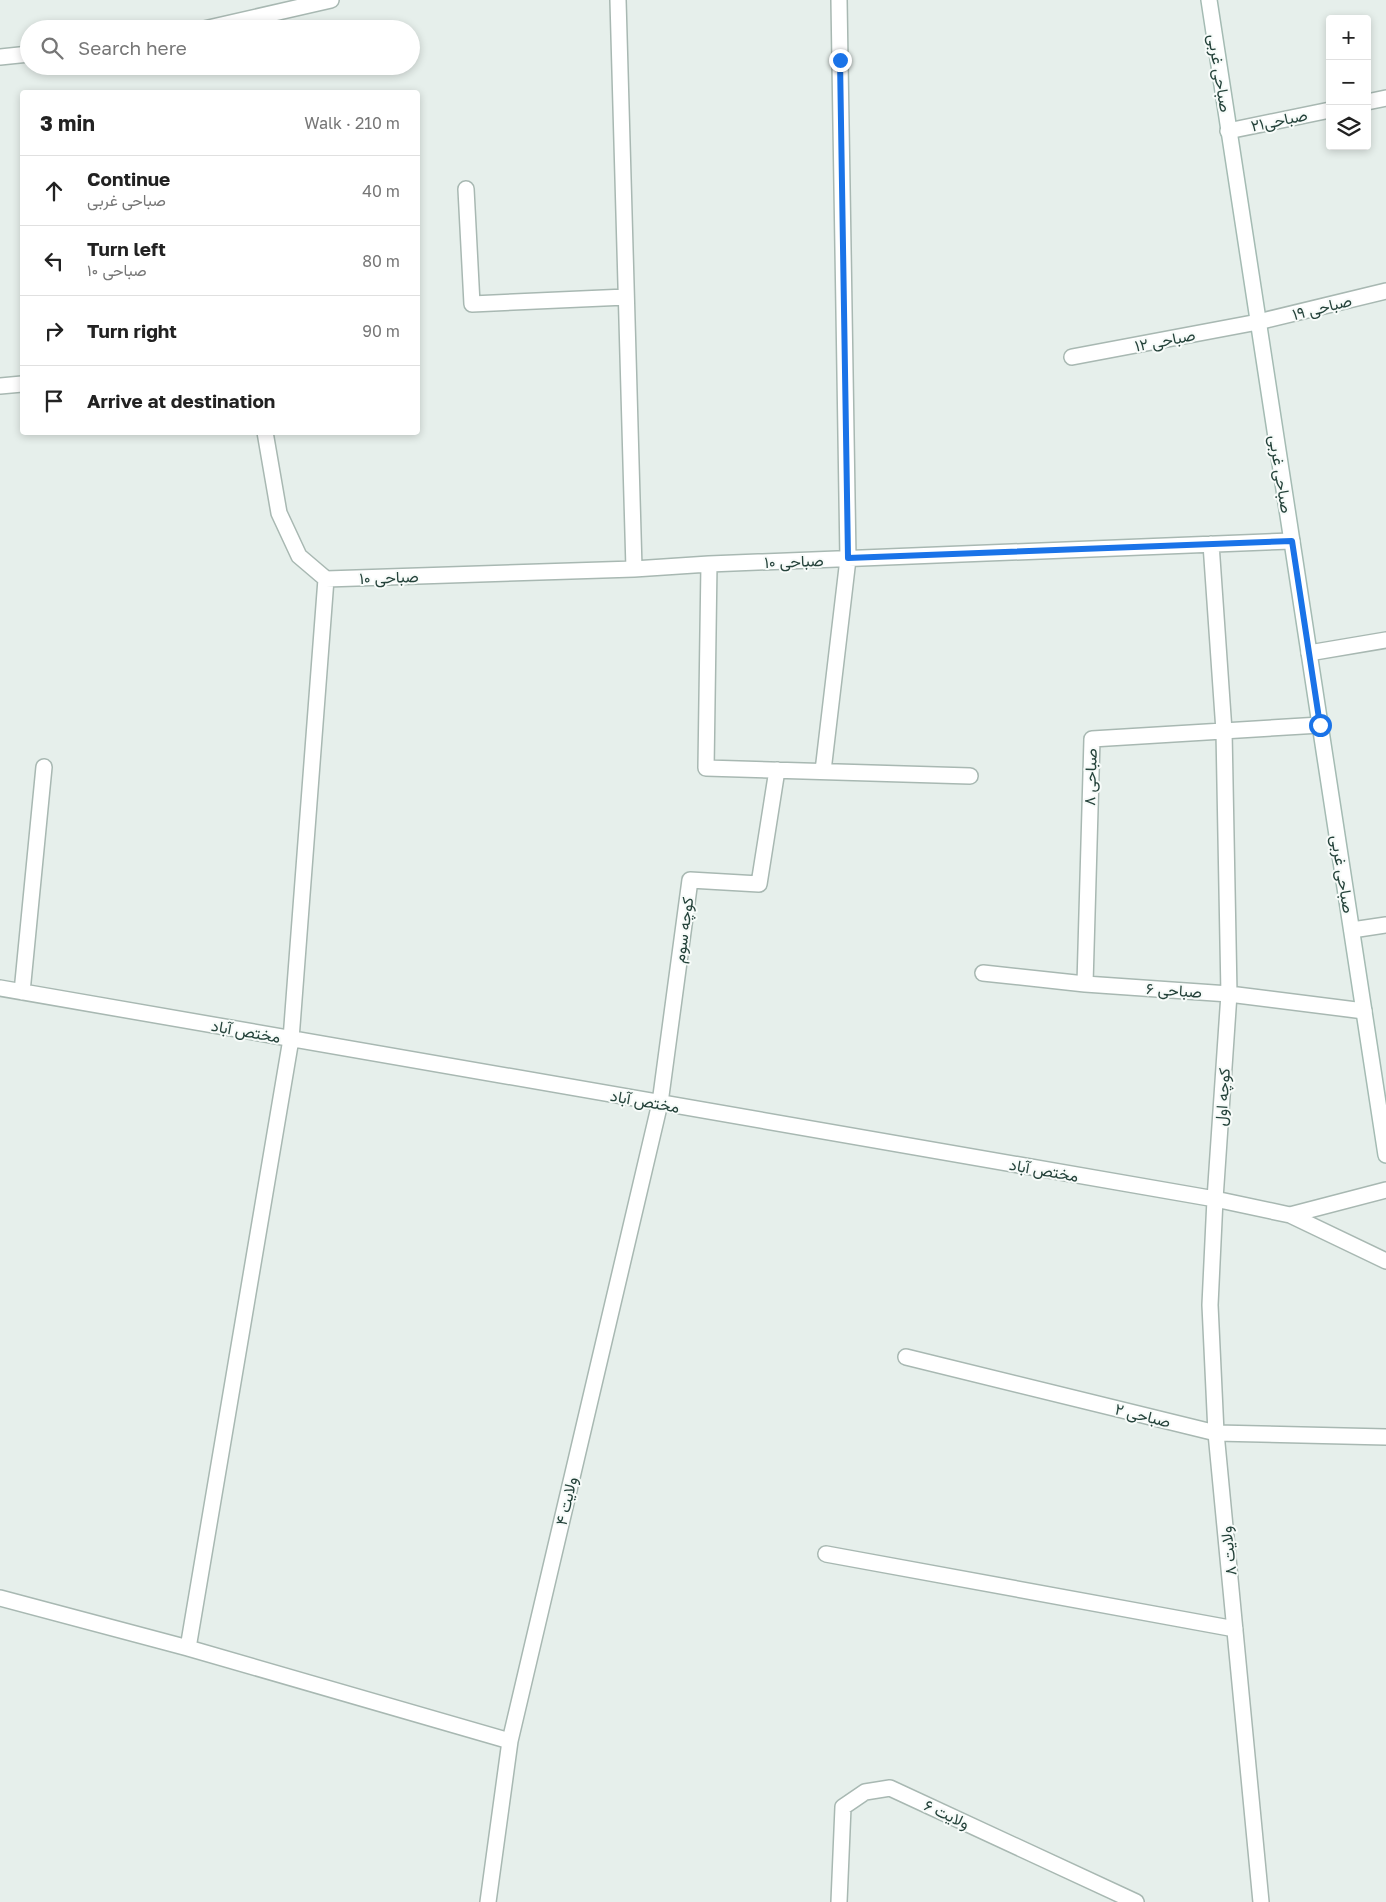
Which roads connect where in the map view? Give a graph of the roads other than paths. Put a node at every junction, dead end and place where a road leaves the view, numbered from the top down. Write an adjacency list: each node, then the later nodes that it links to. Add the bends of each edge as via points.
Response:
1 (331, 0): 5 (street)
2 (618, 0): 14 (street)
3 (839, 0): 22 (street)
4 (1209, 0): 11 (street, صباحی غربی)
5 (243, 20)
6 (20, 55): 7 (street)
7 (0, 57)
8 (1386, 98): 9 (street)
9 (1371, 101)
10 (1326, 111): 11 (street, صباحی۲۱)
11 (1228, 131): 15 (street, صباحی غربی)
12 (466, 189): 14 (street, via 472,304)
13 (1386, 291): 15 (street, صباحی ۱۹)
14 (626, 297): 24 (street)
15 (1258, 322): 16 (street, صباحی ۱۲); 20 (street, صباحی غربی)
16 (1072, 357)
17 (20, 384): 18 (street)
18 (0, 386)
19 (266, 435): 25 (street, via 279,513 299,556)
20 (1292, 541): 21 (street, صباحی ۱۰); 27 (street, صباحی غربی)
21 (1211, 544): 22 (street, صباحی ۱۰); 29 (street, کوچه اول)
22 (848, 558): 23 (street, صباحی ۱۰); 32 (street)
23 (709, 564): 24 (street, صباحی ۱۰); 31 (street, via 706,768)
24 (634, 569): 25 (street, صباحی ۱۰)
25 (326, 580): 42 (street)
26 (1386, 640): 27 (street)
27 (1309, 653): 28 (street, صباحی غربی)
28 (1320, 725): 29 (street, صباحی ۸); 35 (street, صباحی غربی)
29 (1224, 731): 37 (street, صباحی ۸, via 1092,740); 40 (street, کوچه اول)
30 (44, 767): 39 (street)
31 (777, 770): 32 (street); 44 (street, کوچه سوم, via 759,884 690,880)
32 (823, 771): 33 (street)
33 (970, 776)
34 (1386, 925): 35 (street)
35 (1352, 930): 41 (street, صباحی غربی)
36 (983, 974): 37 (street, صباحی ۶)
37 (1085, 984): 40 (street, صباحی ۶)
38 (0, 988): 39 (street, مختص آباد)
39 (22, 992): 42 (street, مختص آباد)
40 (1229, 994): 41 (street, صباحی ۶); 47 (street, کوچه اول)
41 (1364, 1011): 43 (street, صباحی غربی)
42 (291, 1039): 44 (street, مختص آباد); 56 (street)
43 (1381, 1091): 45 (street, صباحی غربی)
44 (660, 1103): 47 (street, مختص آباد); 57 (street, ولایت ۴)
45 (1386, 1154)
46 (1386, 1190): 48 (street)
47 (1215, 1200): 48 (street, مختص آباد); 51 (street, ولایت ۸, via 1210,1305)
48 (1290, 1215): 49 (street)
49 (1386, 1261)
50 (906, 1357): 51 (street, صباحی ۲)
51 (1216, 1432): 52 (street, صباحی ۲); 55 (street, ولایت ۸)
52 (1386, 1437)
53 (826, 1554): 55 (street)
54 (0, 1598): 56 (street)
55 (1235, 1629): 61 (street, ولایت ۸)
56 (188, 1648): 57 (street)
57 (510, 1741): 58 (street, ولایت ۴)
58 (488, 1902)
59 (839, 1902): 60 (street, ولایت ۶, via 844,1807 865,1792 890,1788)
60 (1136, 1902)
61 (1262, 1902)

